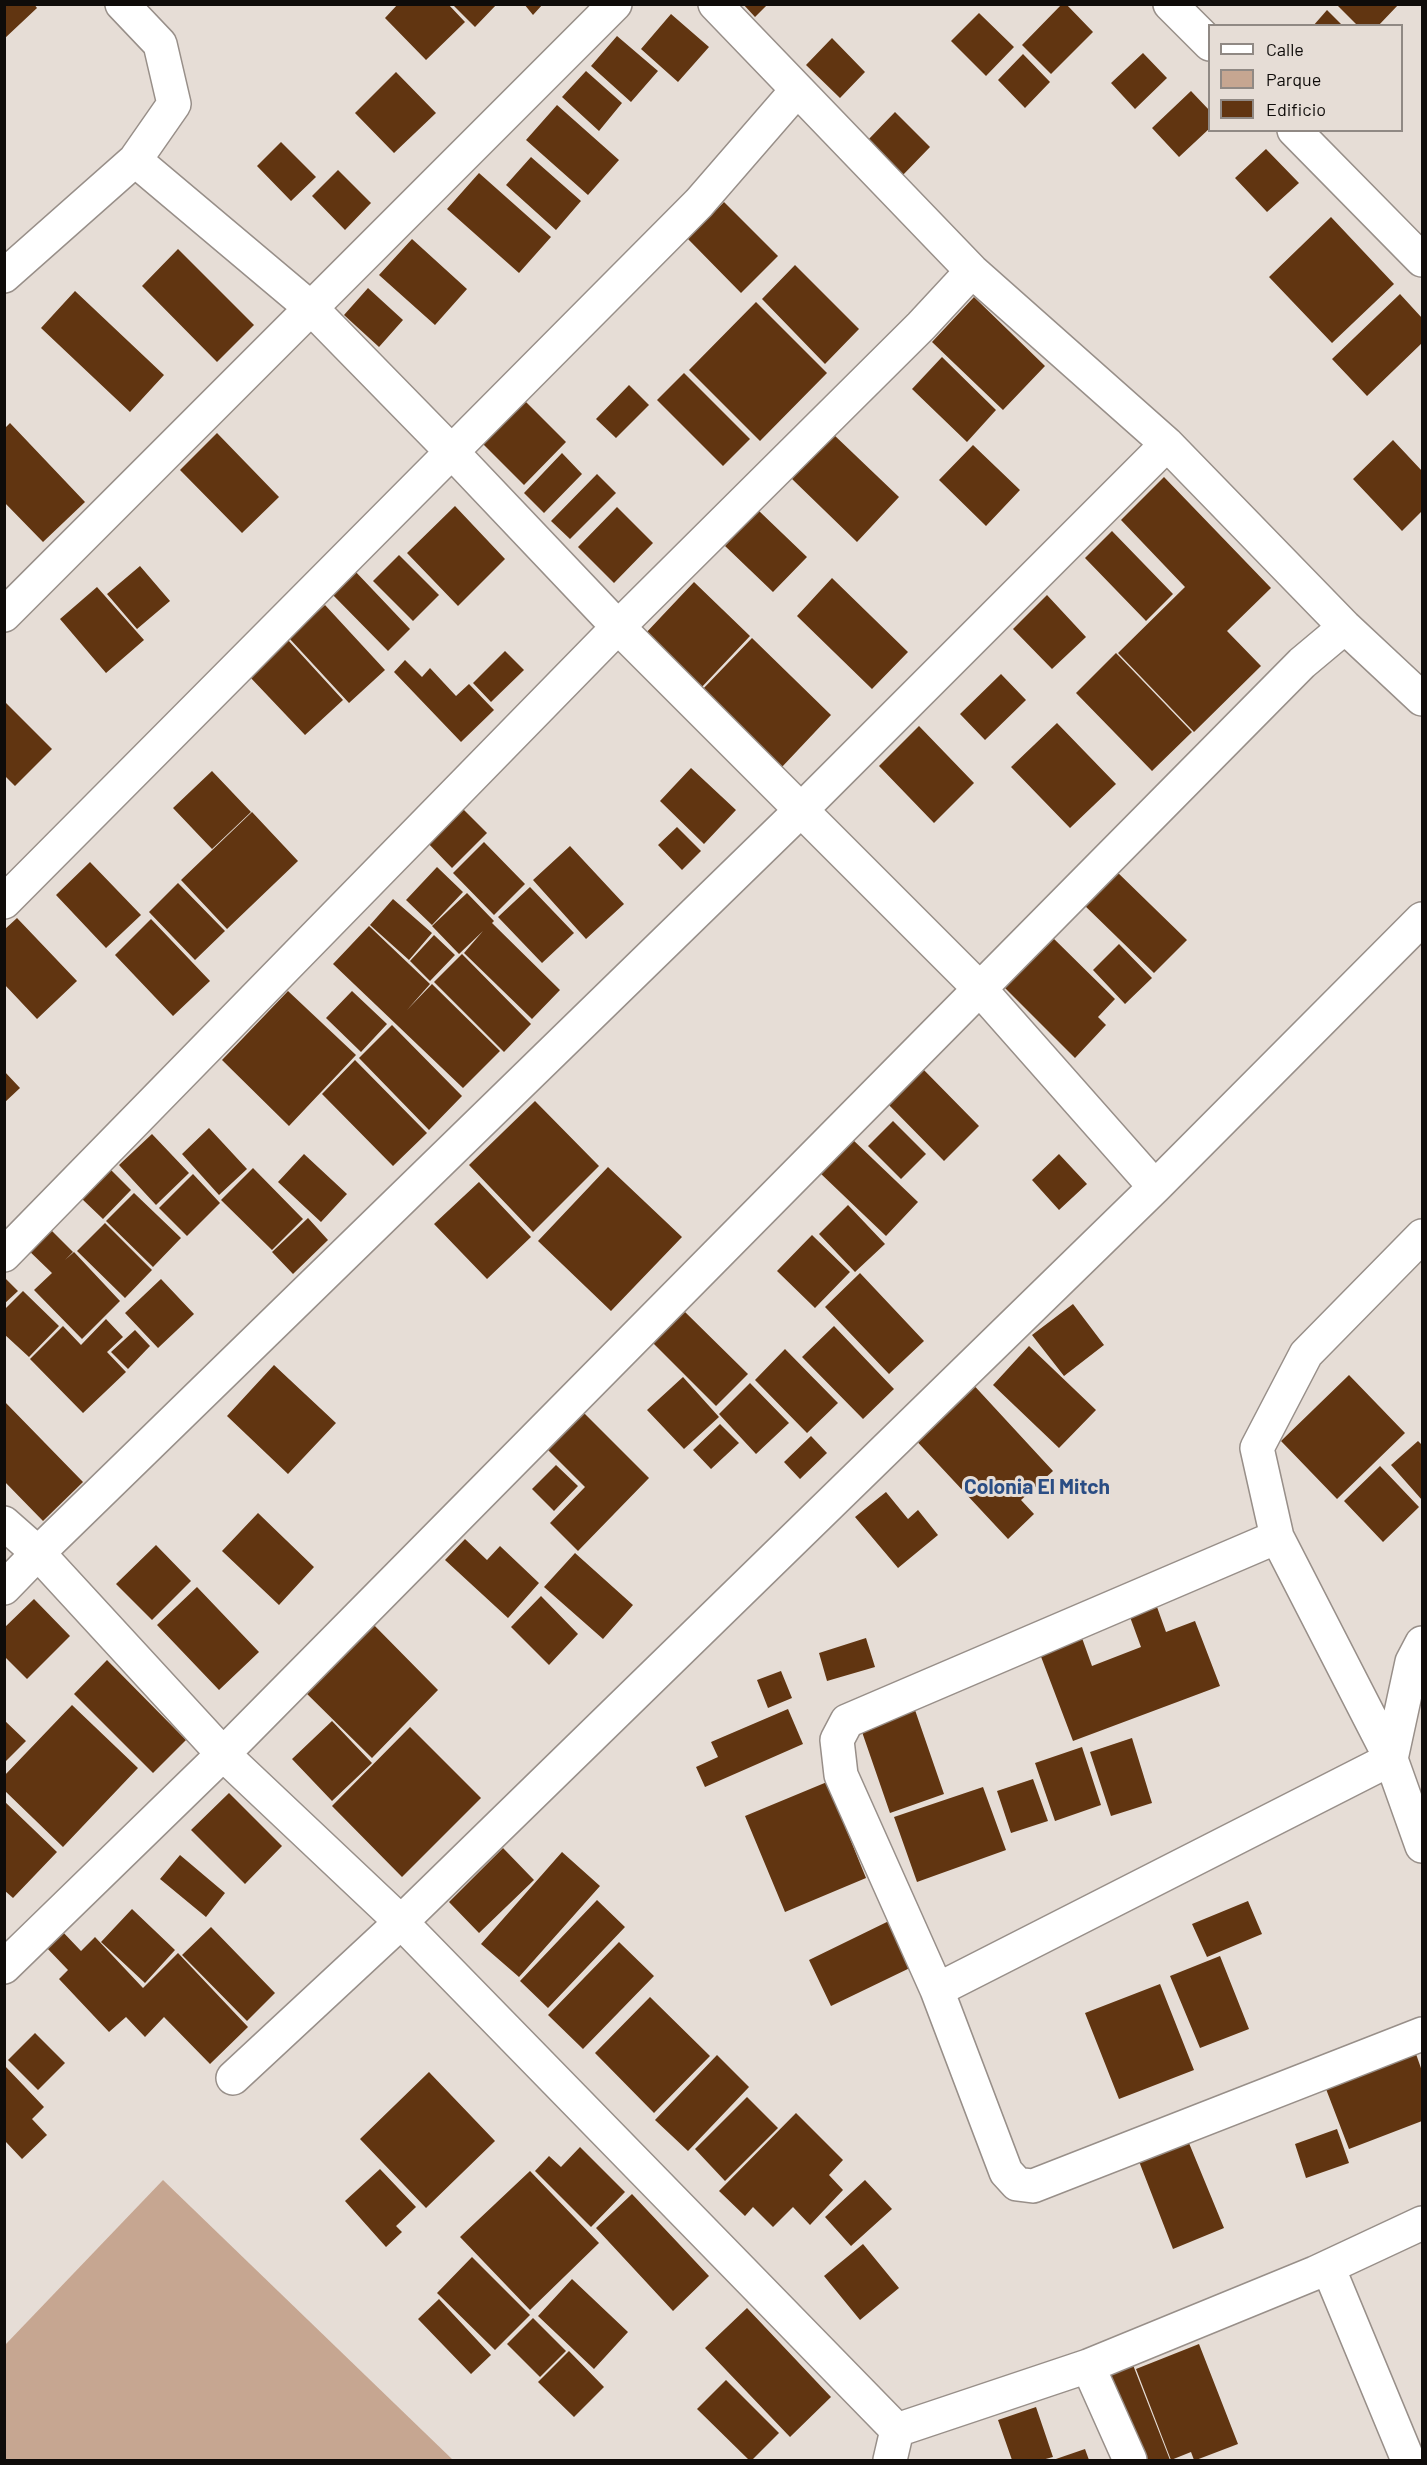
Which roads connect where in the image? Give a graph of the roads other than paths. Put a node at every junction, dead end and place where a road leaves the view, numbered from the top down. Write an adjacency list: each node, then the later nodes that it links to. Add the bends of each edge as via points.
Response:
1 (122, 4): 8 (street, via 160,44 174,104)
2 (615, 4): 12 (street)
3 (715, 4): 6 (street)
4 (1170, 4): 5 (street)
5 (1208, 43)
6 (797, 90): 10 (street); 14 (street, via 699,203)
7 (1296, 132): 9 (street)
8 (135, 160): 11 (street); 12 (street)
9 (1421, 257)
10 (972, 272): 13 (street); 16 (street)
11 (4, 276)
12 (312, 309): 14 (street); 15 (street)
13 (1167, 444): 17 (street); 19 (street)
14 (451, 451): 16 (street); 20 (street)
15 (4, 615)
16 (618, 627): 19 (street); 25 (street)
17 (1345, 627): 18 (street); 22 (street, via 1302,663)
18 (1422, 699)
19 (800, 811): 22 (street); 28 (street)
20 (4, 902)
21 (1422, 919): 23 (street)
22 (979, 988): 23 (street); 31 (street)
23 (1155, 1187): 34 (street)
24 (1422, 1236): 27 (street, via 1306,1354 1257,1448)
25 (4, 1255)
26 (4, 1523): 28 (street)
27 (1277, 1537): 32 (street); 36 (street, via 847,1721 837,1740 841,1775)
28 (38, 1553): 29 (street); 31 (street)
29 (4, 1588)
30 (1422, 1643): 32 (street, via 1412,1662)
31 (222, 1754): 34 (street); 35 (street)
32 (1391, 1759): 33 (street); 36 (street)
33 (1422, 1846)
34 (401, 1922): 38 (street); 42 (street)
35 (4, 1967)
36 (937, 1990): 37 (street, via 1006,2172 1017,2184 1033,2186)
37 (1422, 2034)
38 (233, 2079)
39 (1422, 2223): 40 (street)
40 (1328, 2267): 41 (street); 44 (street)
41 (1088, 2366): 42 (street); 43 (street)
42 (893, 2445)
43 (1130, 2460)
44 (1408, 2460)

